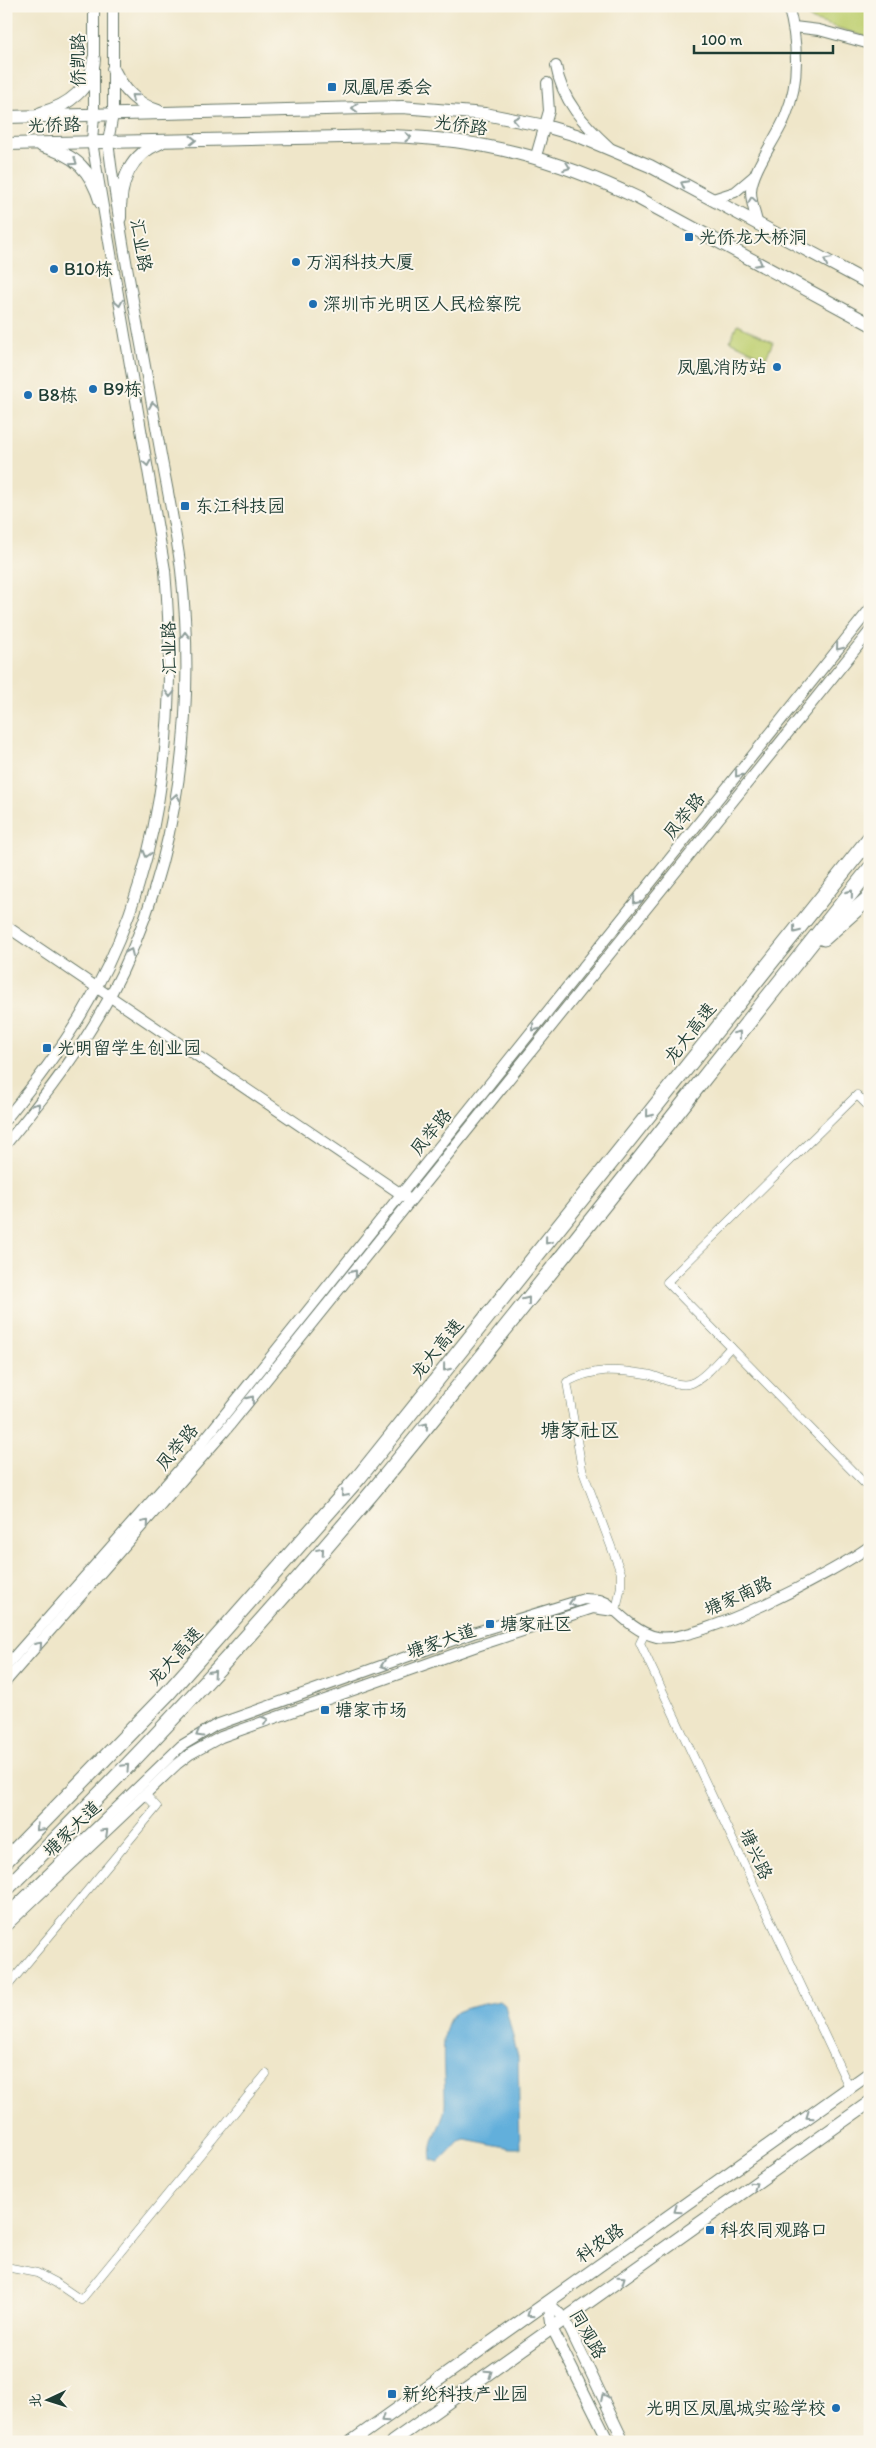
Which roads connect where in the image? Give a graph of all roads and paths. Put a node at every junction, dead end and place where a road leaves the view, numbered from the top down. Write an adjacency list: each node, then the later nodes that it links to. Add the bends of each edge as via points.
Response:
1 (94, 6): 6 (street, 侨凯路)
2 (113, 6): 8 (street, 侨凯路)
3 (788, 6): 4 (street)
4 (794, 27): 5 (street, via 819,30); 23 (street, via 796,47 787,114)
5 (870, 44)
6 (94, 58): 12 (street, 侨凯路); 13 (main road, via 92,75 78,94 45,112)
7 (556, 66): 21 (street, via 570,104 588,127)
8 (113, 69): 10 (main road, one-way to 8, via 152,109 128,93); 11 (street, 侨凯路)
9 (547, 83): 15 (street, via 550,99)
10 (165, 113): 11 (main road, 光侨路); 15 (main road, 光侨路, one-way to 10, via 485,114 402,107)
11 (113, 114): 12 (main road, 光侨路); 18 (street, 汇业路)
12 (94, 115): 13 (main road, 光侨路); 17 (street, 汇业路)
13 (27, 116): 14 (main road, 光侨路)
14 (6, 117)
15 (545, 126): 21 (main road, 光侨路); 22 (street)
16 (166, 140): 18 (main road, 光侨路); 22 (main road, 光侨路, one-way to 22, via 432,138 470,142); 26 (main road, via 144,151 131,164 120,193)
17 (92, 142): 18 (main road, 光侨路); 20 (main road, 光侨路); 25 (street, 汇业路)
18 (108, 142): 26 (street, 汇业路)
19 (6, 144): 20 (main road, 光侨路)
20 (29, 144): 25 (main road, one-way to 25, via 62,154 85,168 92,177)
21 (612, 149): 24 (main road, 光侨路, one-way to 21)
22 (536, 156): 29 (main road, 光侨路, one-way to 29, via 638,198)
23 (755, 176): 24 (street, via 742,188); 27 (street, one-way to 23, via 751,192)
24 (713, 199): 27 (main road, 光侨路)
25 (101, 203): 39 (street, 汇业路, one-way to 39, via 165,570 171,672 166,756 151,840 126,919)
26 (120, 218): 40 (street, 汇业路, one-way to 26, via 134,942 166,844 182,758 186,673 180,568)
27 (758, 225): 28 (main road, 光侨路, one-way to 27)
28 (870, 284)
29 (870, 324)
30 (870, 609): 44 (street, 凤举路, one-way to 44)
31 (870, 631): 45 (street, 凤举路)
32 (870, 827): 36 (highway)
33 (870, 838): 36 (highway, 龙大高速)
34 (870, 869): 38 (highway, one-way to 34)
35 (870, 897): 38 (highway)
36 (812, 910): 54 (highway, 龙大高速, one-way to 54, via 359,1476 162,1699)
37 (6, 926): 39 (street)
38 (796, 962): 55 (highway, one-way to 38, via 79,1818 176,1714 374,1489)
39 (96, 988): 40 (street); 42 (street, 汇业路, via 55,1055)
40 (109, 996): 43 (street, 汇业路, one-way to 40, via 60,1077); 44 (street)
41 (870, 1108): 46 (street, via 857,1095 667,1282)
42 (6, 1119)
43 (6, 1144)
44 (402, 1194): 45 (street); 51 (street, 凤举路, via 193,1454)
45 (411, 1202): 52 (street, 凤举路, one-way to 45, via 203,1458)
46 (731, 1347): 47 (street); 49 (street, via 694,1383 683,1385 647,1374 603,1370 583,1374 567,1382 582,1469 621,1574 622,1586)
47 (870, 1489)
48 (870, 1546): 50 (street, 塘家南路, via 851,1560 749,1611 691,1634 658,1637)
49 (616, 1611): 50 (street); 53 (street, 塘家大道, one-way to 49, via 190,1754 254,1724 584,1611 604,1608); 56 (street, 塘家大道, one-way to 56, via 600,1600 584,1599 473,1633 216,1725 181,1746)
50 (645, 1633): 61 (street, 塘兴路, via 640,1644)
51 (6, 1666)
52 (6, 1681)
53 (145, 1794): 57 (street, 塘家大道, one-way to 53); 58 (street, via 157,1807)
54 (6, 1860)
55 (6, 1889)
56 (6, 1914)
57 (6, 1926)
58 (6, 1988)
59 (870, 2073): 61 (main road, 科农路)
60 (266, 2074): 63 (street, via 81,2300 37,2273)
61 (849, 2088): 64 (main road, 科农路, one-way to 64)
62 (870, 2102): 65 (main road, one-way to 62)
63 (6, 2268)
64 (548, 2302): 65 (street, 同观路); 66 (street, 同观路); 67 (main road, 科农路, one-way to 67)
65 (565, 2319): 66 (main road); 70 (street, 同观路, one-way to 65)
66 (552, 2328): 68 (main road, one-way to 66); 69 (street, 同观路)
67 (351, 2442)
68 (392, 2442)
69 (609, 2442)
70 (624, 2442)

